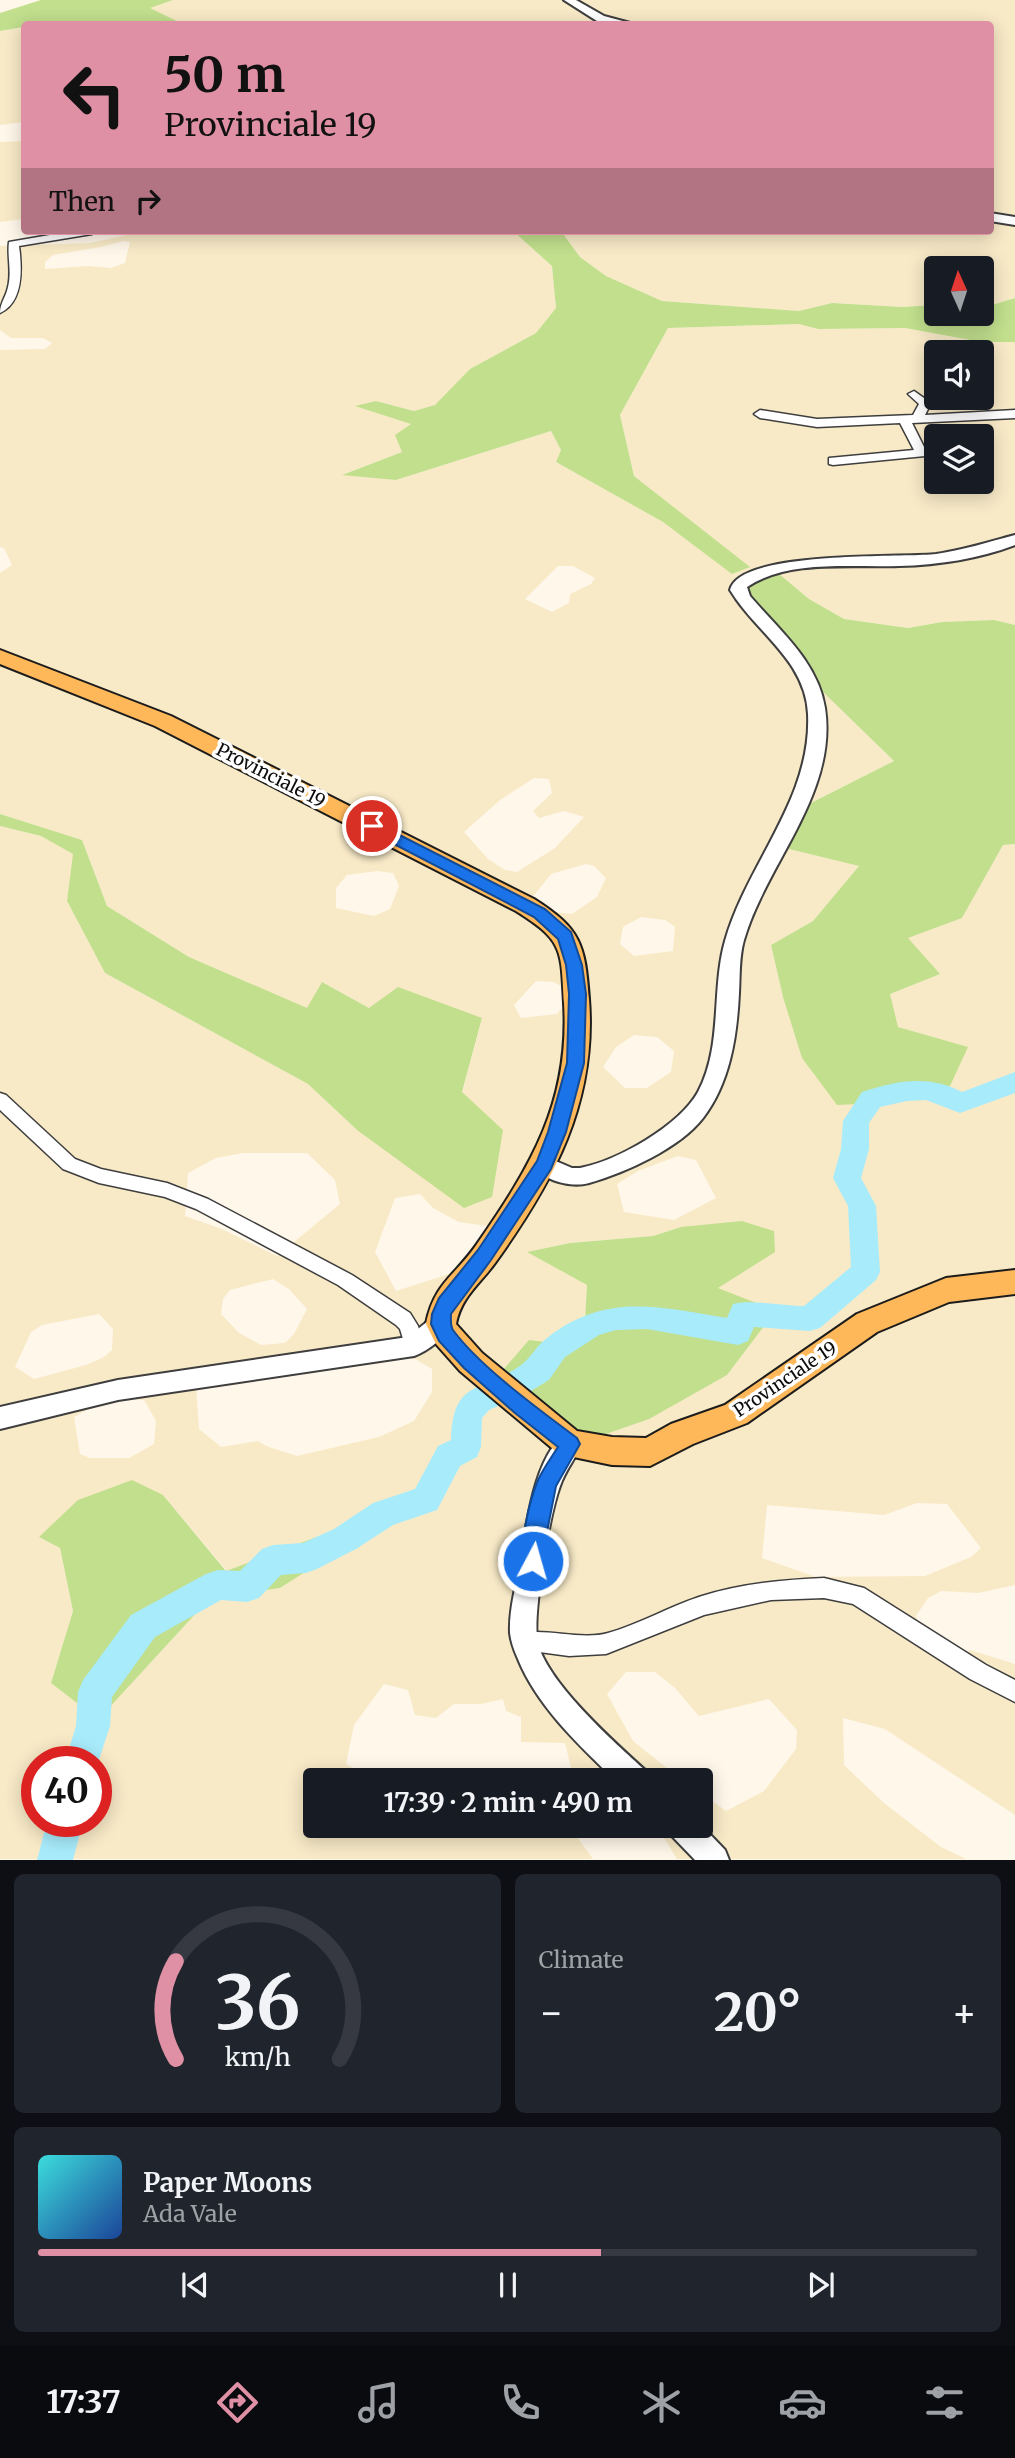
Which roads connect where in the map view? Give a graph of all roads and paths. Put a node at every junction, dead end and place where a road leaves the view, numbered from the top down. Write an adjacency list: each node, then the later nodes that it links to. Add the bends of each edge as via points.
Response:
1 (569, 0): 2 (street)
2 (612, 21)
3 (994, 218): 4 (street)
4 (1015, 221)
5 (68, 235): 6 (street, via 13,244 15,287)
6 (0, 310)
7 (914, 394): 10 (street, via 925,403)
8 (760, 414): 10 (street, via 806,423)
9 (1015, 414): 10 (street)
10 (911, 420): 11 (street, via 921,453)
11 (833, 461)
12 (1015, 540): 15 (street, via 921,560 779,567 756,573 739,585 744,599 806,675 818,725 797,807 736,938 719,1066 699,1107 663,1143 572,1177)
13 (0, 656): 15 (main road, Provinciale 19, via 163,721 552,922 565,936 574,965 578,1024 571,1090)
14 (0, 1100): 18 (street, via 69,1164 202,1204 345,1280 403,1319)
15 (544, 1164): 17 (main road, Provinciale 19, via 485,1255 445,1303)
16 (1015, 1282): 20 (main road, Provinciale 19, via 946,1290 867,1323 736,1414 682,1434 650,1452)
17 (441, 1324): 18 (street); 20 (main road, Provinciale 19, via 471,1362)
18 (414, 1346): 19 (street, via 118,1390)
19 (0, 1418)
20 (570, 1444): 21 (street, via 554,1468 541,1506 525,1595)
21 (524, 1642): 22 (street, via 606,1644 704,1605 771,1590 824,1588 856,1595); 23 (street, via 533,1668)
22 (1015, 1691)
23 (622, 1768)
24 (694, 1838): 25 (street)
25 (715, 1860)

